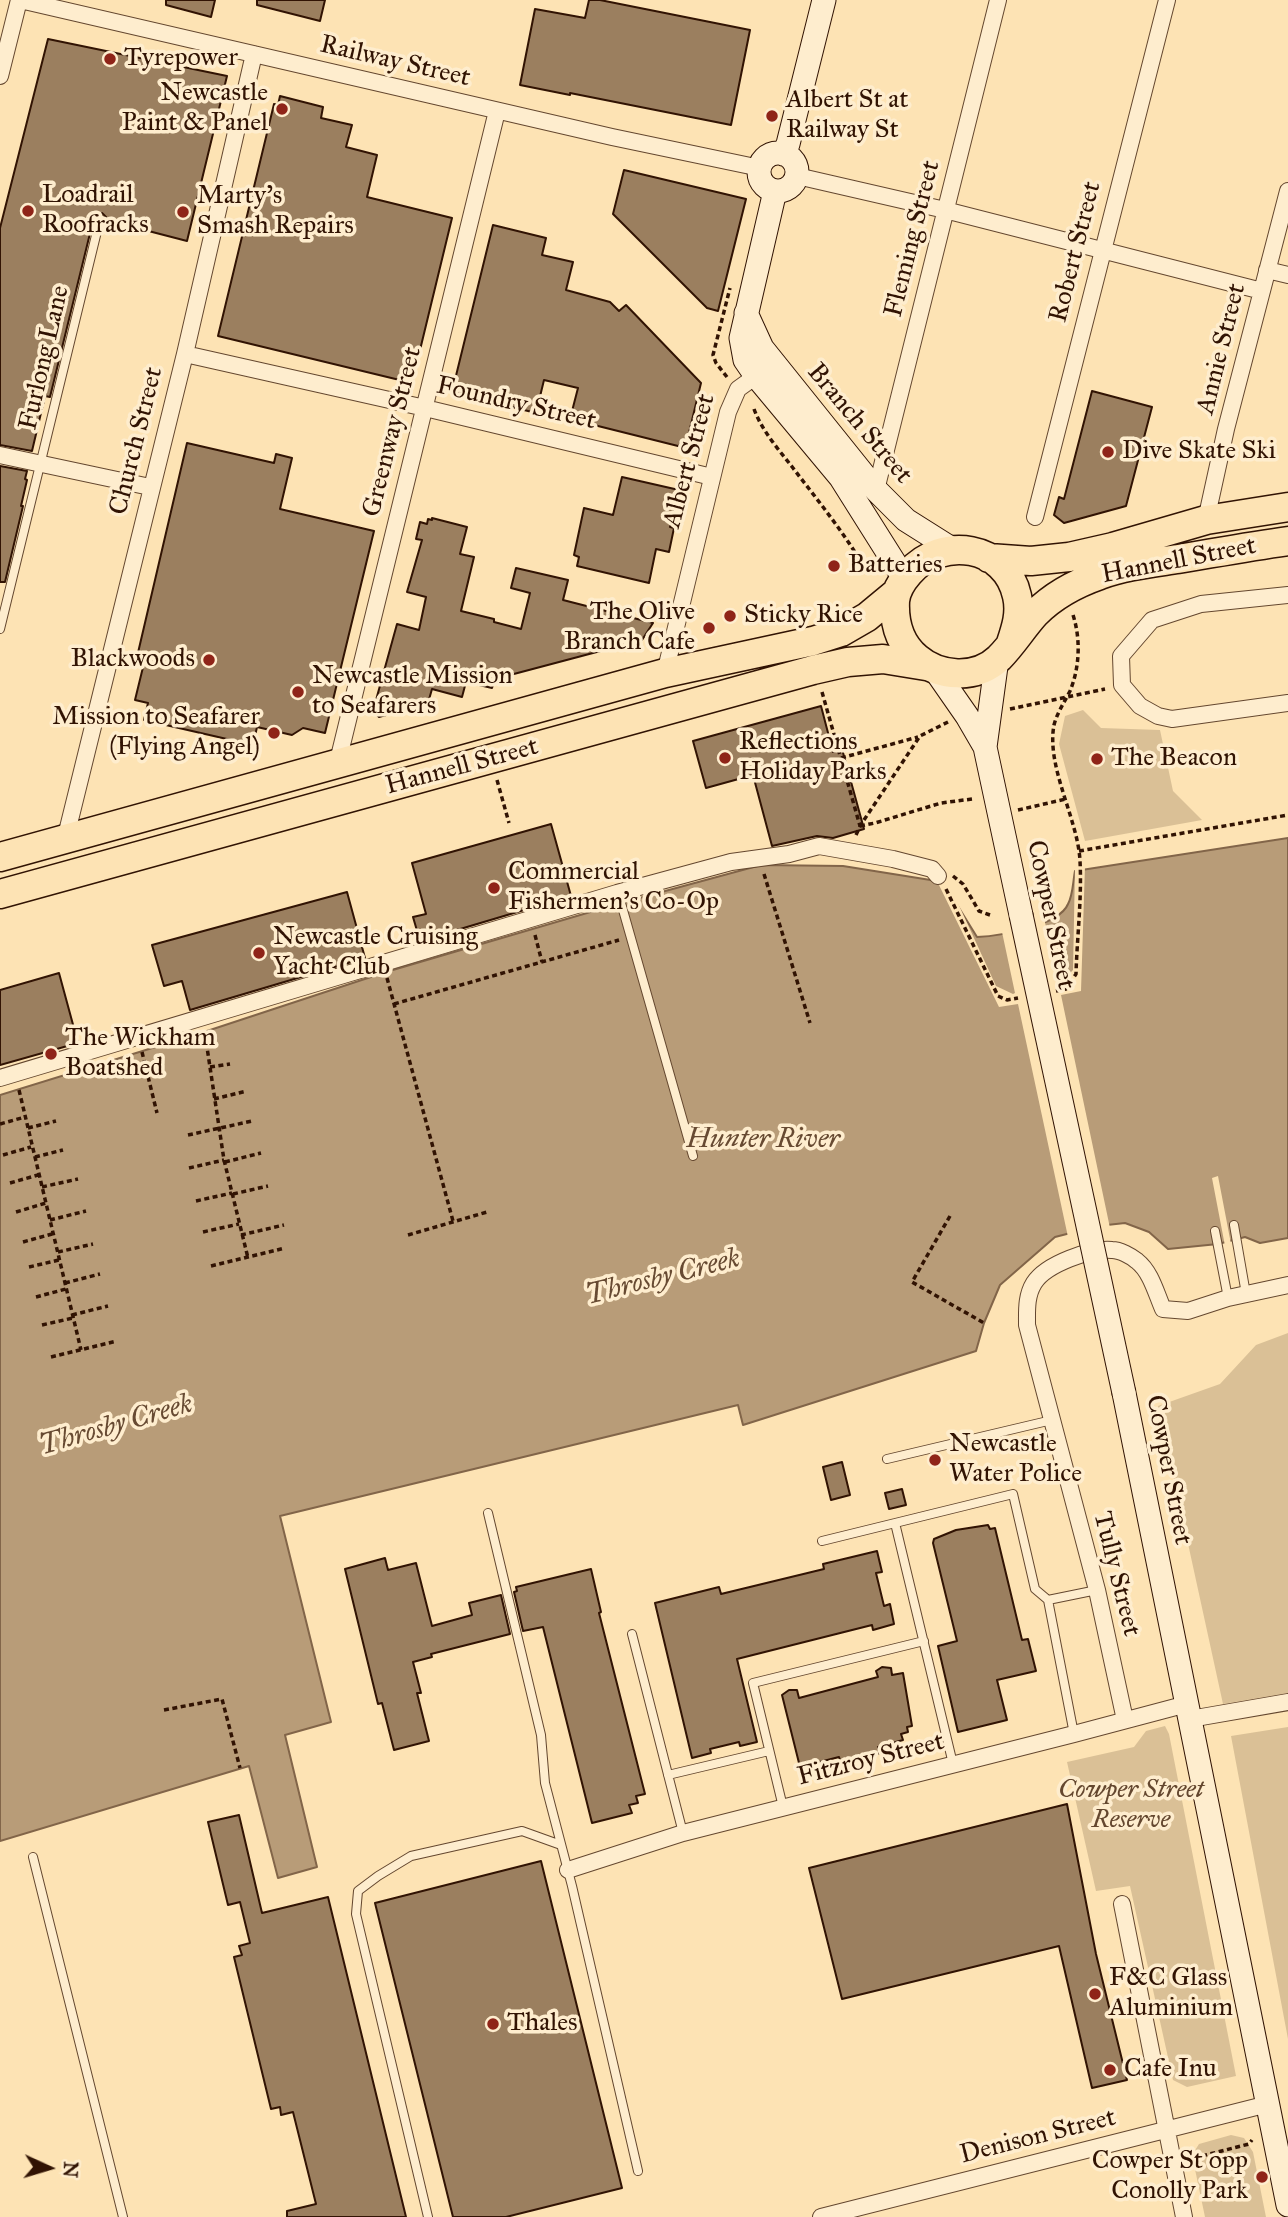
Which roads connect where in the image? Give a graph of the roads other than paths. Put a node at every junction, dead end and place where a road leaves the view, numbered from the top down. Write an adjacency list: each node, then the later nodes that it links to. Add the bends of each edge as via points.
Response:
1 (19, 0): 5 (street, Railway Street); 6 (street)
2 (824, 0): 8 (main road)
3 (998, 0): 13 (street, Fleming Street)
4 (1167, 0): 15 (street, Robert Street)
5 (254, 54): 7 (street, Railway Street); 20 (street, Church Street)
6 (0, 76)
7 (497, 111): 9 (street, Railway Street); 22 (street, Greenway Street)
8 (783, 153): 9 (main road, via 766,158); 10 (main road, via 796,164)
9 (760, 168): 11 (main road, via 764,185)
10 (797, 176): 11 (main road, via 792,187); 13 (street)
11 (775, 191): 19 (main road)
12 (1288, 191): 16 (street, Annie Street)
13 (945, 210): 15 (street); 27 (street, Fleming Street)
14 (100, 219): 24 (lane, Furlong Lane)
15 (1101, 250): 18 (street); 29 (street, Robert Street)
16 (1267, 270): 17 (street); 18 (street, Annie Street)
17 (1288, 275)
18 (1262, 291): 30 (street, Annie Street)
19 (746, 313): 21 (main road, via 741,338 745,360); 27 (main road, Branch Street, via 762,348)
20 (184, 354): 22 (street, Foundry Street); 26 (street, Church Street)
21 (755, 376): 25 (street, Albert Street, via 738,389 728,412); 34 (main road, Branch Street, via 841,478)
22 (425, 408): 25 (street, Foundry Street); 42 (street, Greenway Street)
23 (0, 455): 24 (street)
24 (41, 464): 26 (street); 36 (lane, Furlong Lane)
25 (712, 477): 39 (street, Albert Street)
26 (150, 487): 43 (street, Church Street)
27 (876, 490): 32 (main road, Branch Street, via 906,520)
28 (1288, 507): 30 (highway, Hannell Street)
29 (1035, 517)
30 (1206, 520): 33 (highway, Hannell Street, via 1069,557 1031,561)
31 (1288, 541): 37 (highway, Hannell Street, via 1101,574 1065,590 1038,611)
32 (952, 549): 33 (highway, via 971,550); 34 (highway, via 917,564)
33 (989, 558): 37 (highway, via 1007,574 1017,596 1019,620)
34 (900, 586): 38 (highway, via 895,611 898,632 909,652); 39 (highway, Hannell Street, via 867,617 841,632)
35 (1288, 595): 40 (street, via 1201,604 1152,620 1121,656 1122,685 1140,706 1158,716 1172,719)
36 (0, 629)
37 (1004, 651): 38 (highway, via 978,670 957,674); 41 (main road, Cowper Street)
38 (931, 668): 41 (main road, Cowper Street); 46 (highway, Hannell Street, via 883,659 813,670)
39 (665, 674): 42 (highway, Hannell Street)
40 (1288, 704)
41 (985, 747): 65 (main road, Cowper Street, bridge)
42 (337, 765): 43 (highway, Hannell Street)
43 (65, 840): 44 (highway, Hannell Street)
44 (0, 857)
45 (935, 872): 48 (street, via 819,846 731,862)
46 (0, 894)
47 (621, 904): 49 (lane)
48 (0, 1077)
49 (693, 1156)
50 (1234, 1225): 53 (lane)
51 (1216, 1231): 54 (lane)
52 (1288, 1285): 53 (street, Tully Street)
53 (1246, 1294): 54 (street, Tully Street)
54 (1228, 1298): 55 (street, Tully Street, via 1188,1311 1163,1309 1139,1262 1114,1250 1062,1261 1047,1269 1027,1298 1027,1325)
55 (1052, 1420): 56 (lane); 60 (street, Tully Street)
56 (887, 1459)
57 (488, 1513): 73 (lane, via 541,1735 545,1783)
58 (895, 1523): 59 (lane); 61 (lane, via 1013,1494 1035,1589); 63 (lane)
59 (822, 1541)
60 (1097, 1590): 61 (lane); 66 (street, Tully Street)
61 (1048, 1600): 67 (lane)
62 (632, 1634): 70 (lane)
63 (924, 1641): 68 (lane, via 752,1683); 69 (lane)
64 (1288, 1702): 65 (street, Fitzroy Street)
65 (1189, 1711): 66 (street, Fitzroy Street); 77 (main road, Cowper Street)
66 (1125, 1720): 67 (street, Fitzroy Street)
67 (1074, 1734): 69 (street, Fitzroy Street)
68 (769, 1751): 70 (lane); 71 (lane)
69 (953, 1764): 71 (street, Fitzroy Street)
70 (668, 1775): 72 (lane)
71 (783, 1808): 72 (street, Fitzroy Street)
72 (682, 1833): 75 (street, Fitzroy Street)
73 (561, 1845): 75 (lane); 82 (lane, via 522,1830 411,1856 358,1891 356,1914)
74 (33, 1857): 81 (lane)
75 (568, 1870): 79 (lane)
76 (1122, 1904): 78 (street)
77 (1268, 2104): 78 (street, Denison Street); 80 (main road, Cowper Street)
78 (1167, 2130): 83 (street, Denison Street); 84 (street)
79 (638, 2171)
80 (1288, 2205)
81 (123, 2217)
82 (428, 2217)
83 (821, 2217)
84 (1184, 2217)

